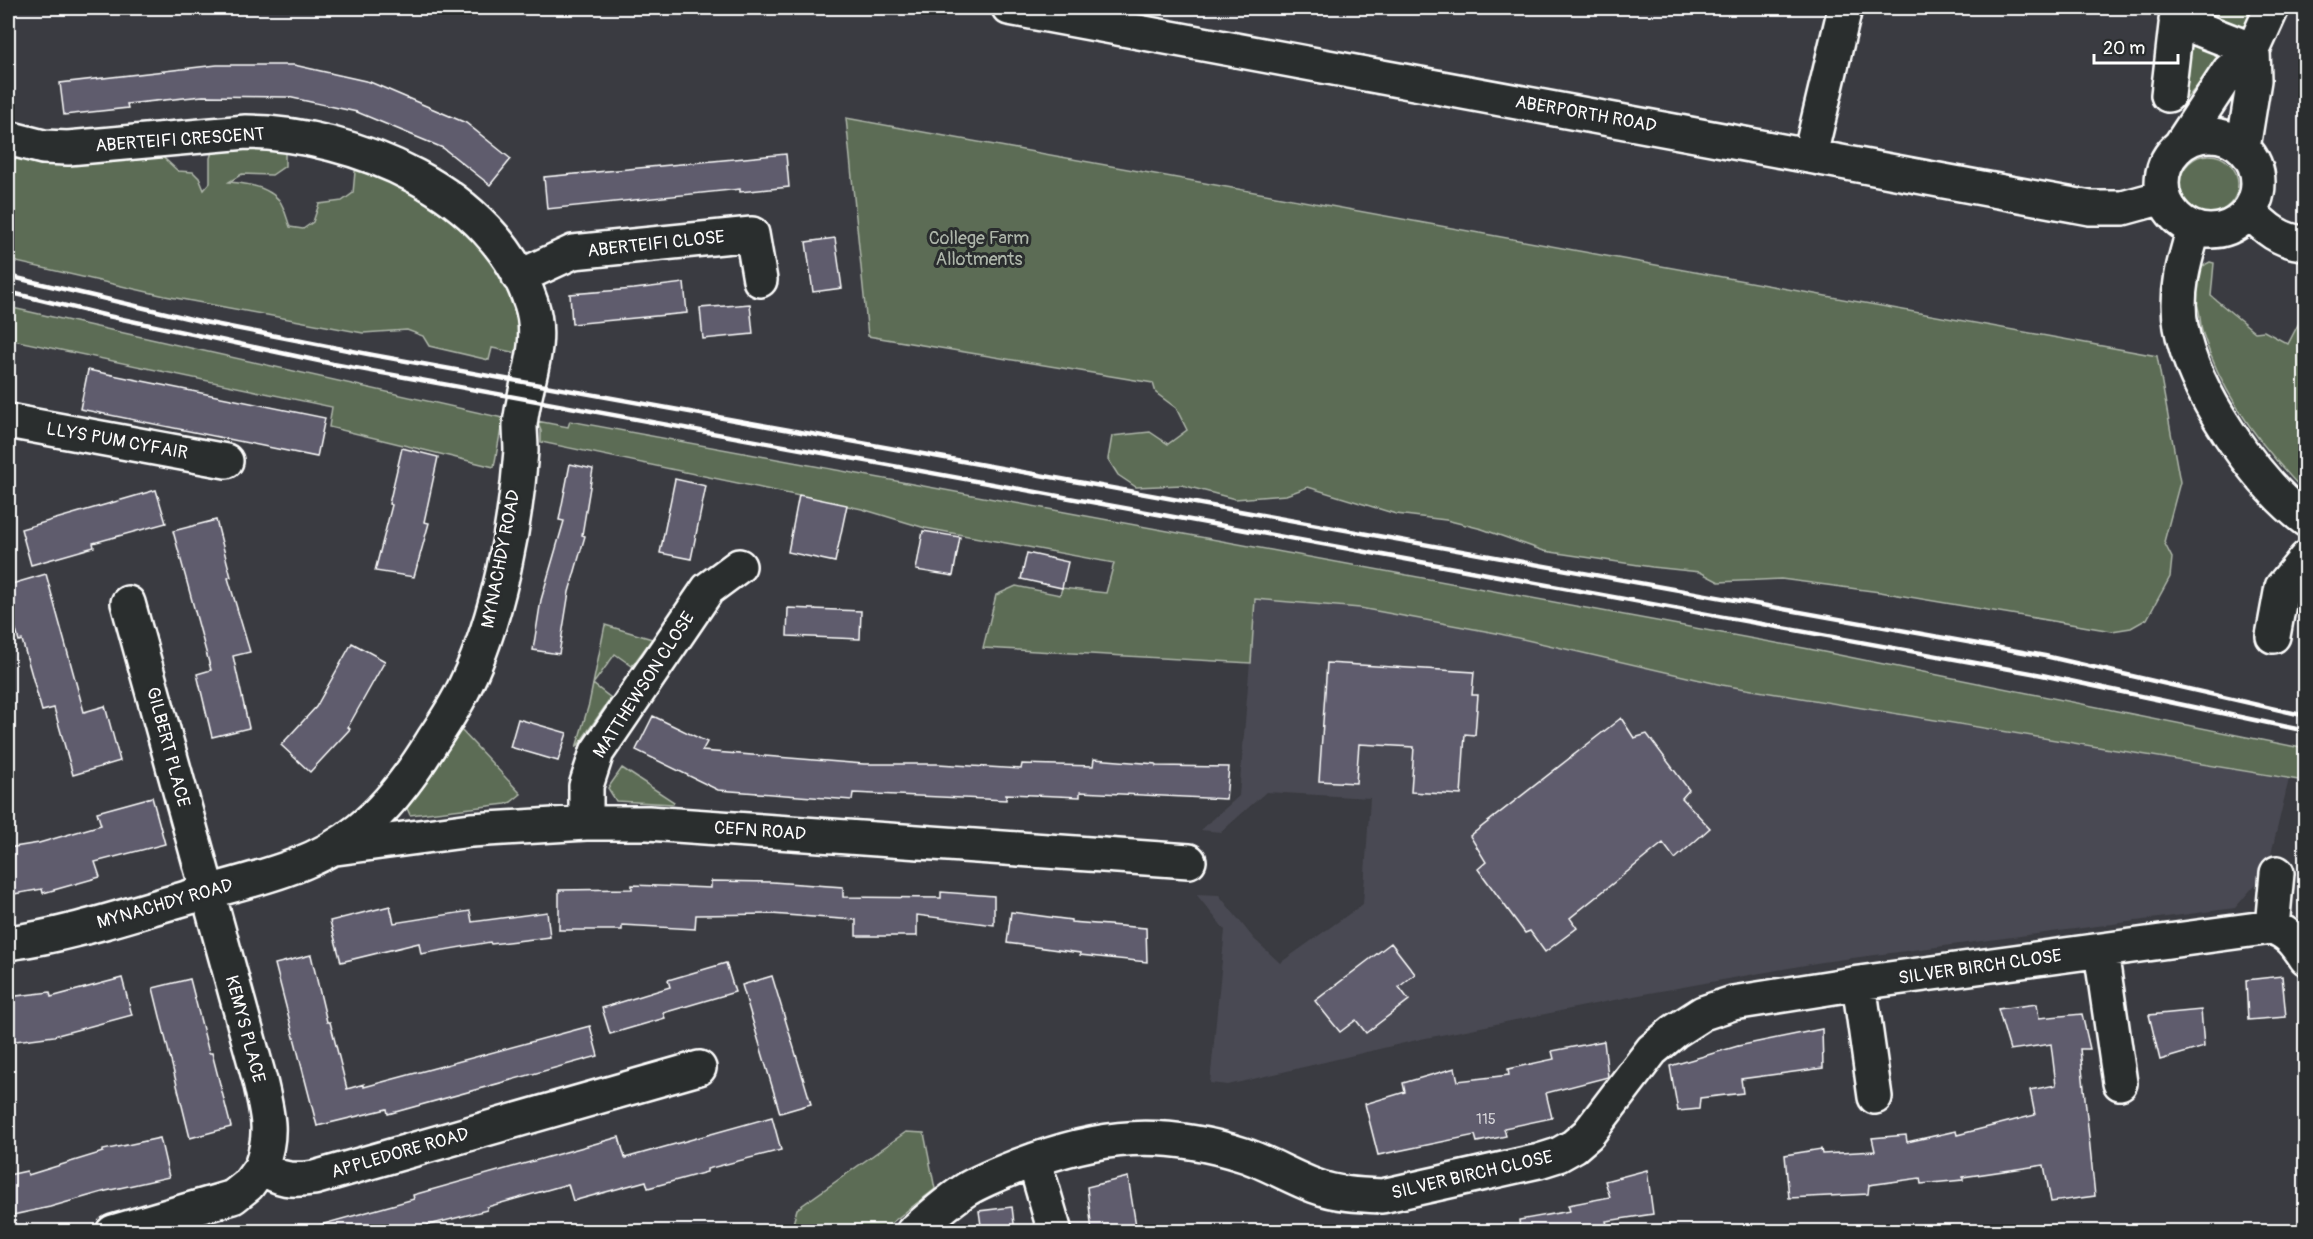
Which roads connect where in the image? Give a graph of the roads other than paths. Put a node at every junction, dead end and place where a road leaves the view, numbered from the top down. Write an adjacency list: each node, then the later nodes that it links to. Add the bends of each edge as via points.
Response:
1 (1009, 8): 10 (street, ABERPORTH ROAD)
2 (1845, 8): 10 (street)
3 (2272, 8): 5 (street)
4 (2177, 14): 5 (street); 6 (street)
5 (2253, 50): 8 (street, via 2229,71); 9 (street, via 2254,80)
6 (2168, 95)
7 (8, 138): 15 (street, ABERTEIFI CRESCENT, via 43,147 68,148 246,132 287,135 346,148 398,167 444,193 483,227)
8 (2181, 144): 9 (street, via 2193,138 2220,135); 11 (street, via 2164,168)
9 (2244, 148): 12 (street, via 2255,165 2259,186)
10 (1810, 155): 11 (street, ABERPORTH ROAD, via 2090,208 2123,208)
11 (2163, 197): 13 (street, via 2170,211)
12 (2249, 212): 13 (street, via 2224,230); 14 (street, via 2268,231 2296,243)
13 (2194, 229): 19 (street, via 2182,268 2179,296 2181,327 2192,363 2215,409 2254,467)
14 (2306, 243)
15 (519, 277): 16 (street, ABERTEIFI CLOSE, via 573,252 752,234); 25 (street, MYNACHDY ROAD, via 531,303 536,352 520,425 521,449 505,558 486,635 467,683 423,756 378,813)
16 (760, 280)
17 (8, 421): 18 (street, LLYS PUM CYFAIR)
18 (226, 461)
19 (2306, 520)
20 (2306, 558): 23 (street, via 2282,587)
21 (739, 566): 24 (street, MATTHEWSON CLOSE, via 708,589 597,752 586,786)
22 (128, 603): 28 (street, GILBERT PLACE)
23 (2273, 636)
24 (586, 823): 25 (street, CEFN ROAD, via 471,830); 26 (street, CEFN ROAD, via 683,825)
25 (332, 848): 28 (street, MYNACHDY ROAD, via 271,874)
26 (1189, 861)
27 (2277, 873): 29 (street)
28 (208, 891): 30 (street, MYNACHDY ROAD, via 77,930); 38 (street, KEMYS PLACE, via 268,1116 269,1134)
29 (2271, 927): 31 (street, SILVER BIRCH CLOSE); 32 (street, via 2285,932)
30 (8, 943)
31 (2101, 951): 33 (street, SILVER BIRCH CLOSE); 35 (street)
32 (2306, 958)
33 (1859, 983): 36 (street); 37 (street, SILVER BIRCH CLOSE, via 1734,1003 1703,1013 1652,1050 1588,1134 1574,1146 1558,1155 1382,1196 1317,1187 1250,1157 1178,1139 1116,1139)
34 (699, 1068): 38 (street, APPLEDORE ROAD, via 314,1178 283,1179)
35 (2120, 1083)
36 (1875, 1097)
37 (1034, 1160): 40 (street, SILVER BIRCH CLOSE, via 967,1190); 41 (street)
38 (261, 1167): 39 (street, via 233,1197)
39 (113, 1232)
40 (913, 1232)
41 (1055, 1232)

